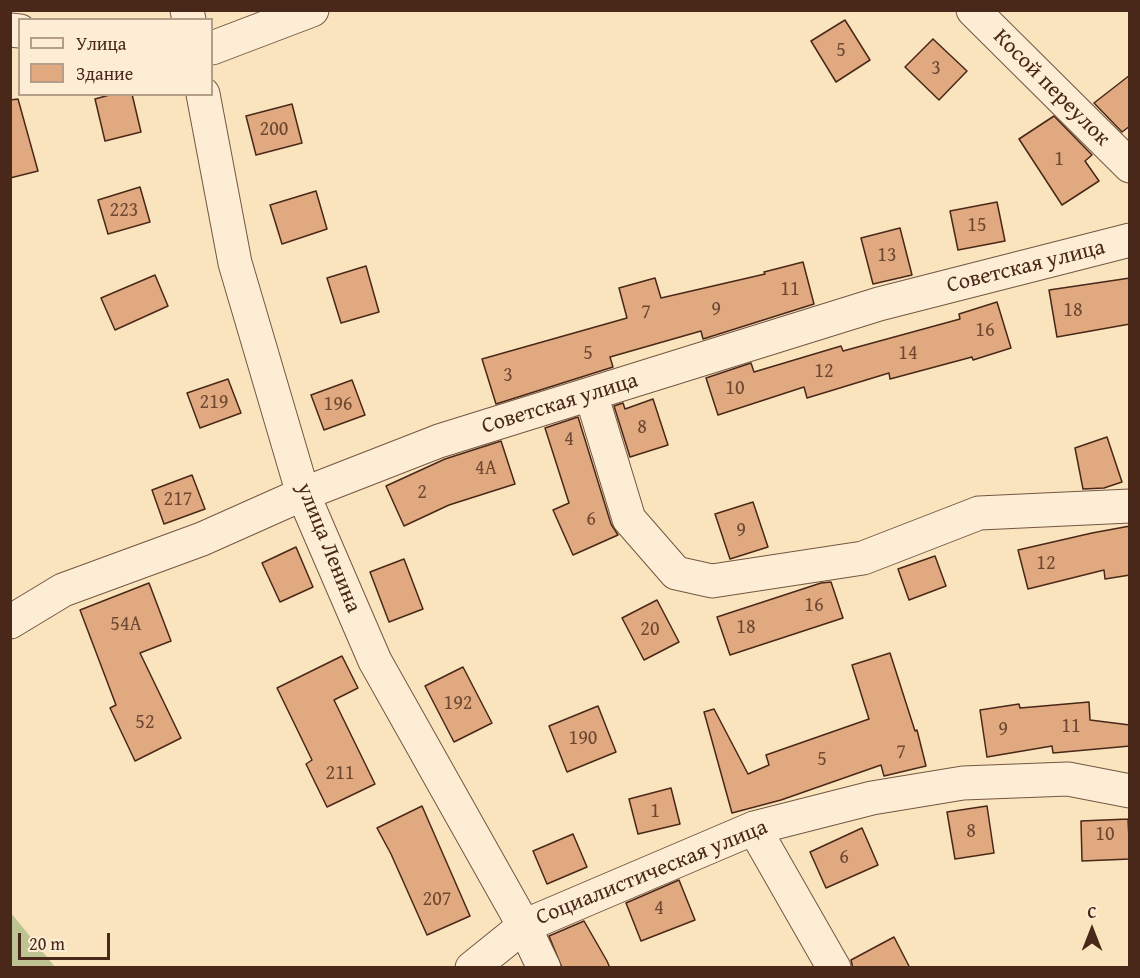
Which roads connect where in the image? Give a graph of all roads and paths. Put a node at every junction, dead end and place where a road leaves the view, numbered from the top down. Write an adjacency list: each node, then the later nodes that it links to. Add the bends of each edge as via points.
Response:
1 (312, 10): 3 (street)
2 (973, 10): 5 (street, Косой переулок)
3 (213, 48)
4 (203, 96): 8 (street, улица Ленина, via 235,263)
5 (1130, 166)
6 (1130, 240): 7 (street, Советская улица, via 879,304)
7 (591, 394): 8 (street, Советская улица, via 439,441); 9 (street, via 630,519 676,573 712,581 863,558 979,513)
8 (303, 494): 10 (street, Советская улица, via 202,539 63,590); 13 (street, улица Ленина, via 375,661)
9 (1130, 506)
10 (10, 622)
11 (1130, 791): 12 (street, Социалистическая улица, via 1068,779 963,783 872,798)
12 (754, 828): 13 (street, Социалистическая улица); 16 (street)
13 (524, 926): 14 (street, Социалистическая улица); 15 (street, улица Ленина)
14 (472, 968)
15 (544, 968)
16 (834, 968)

